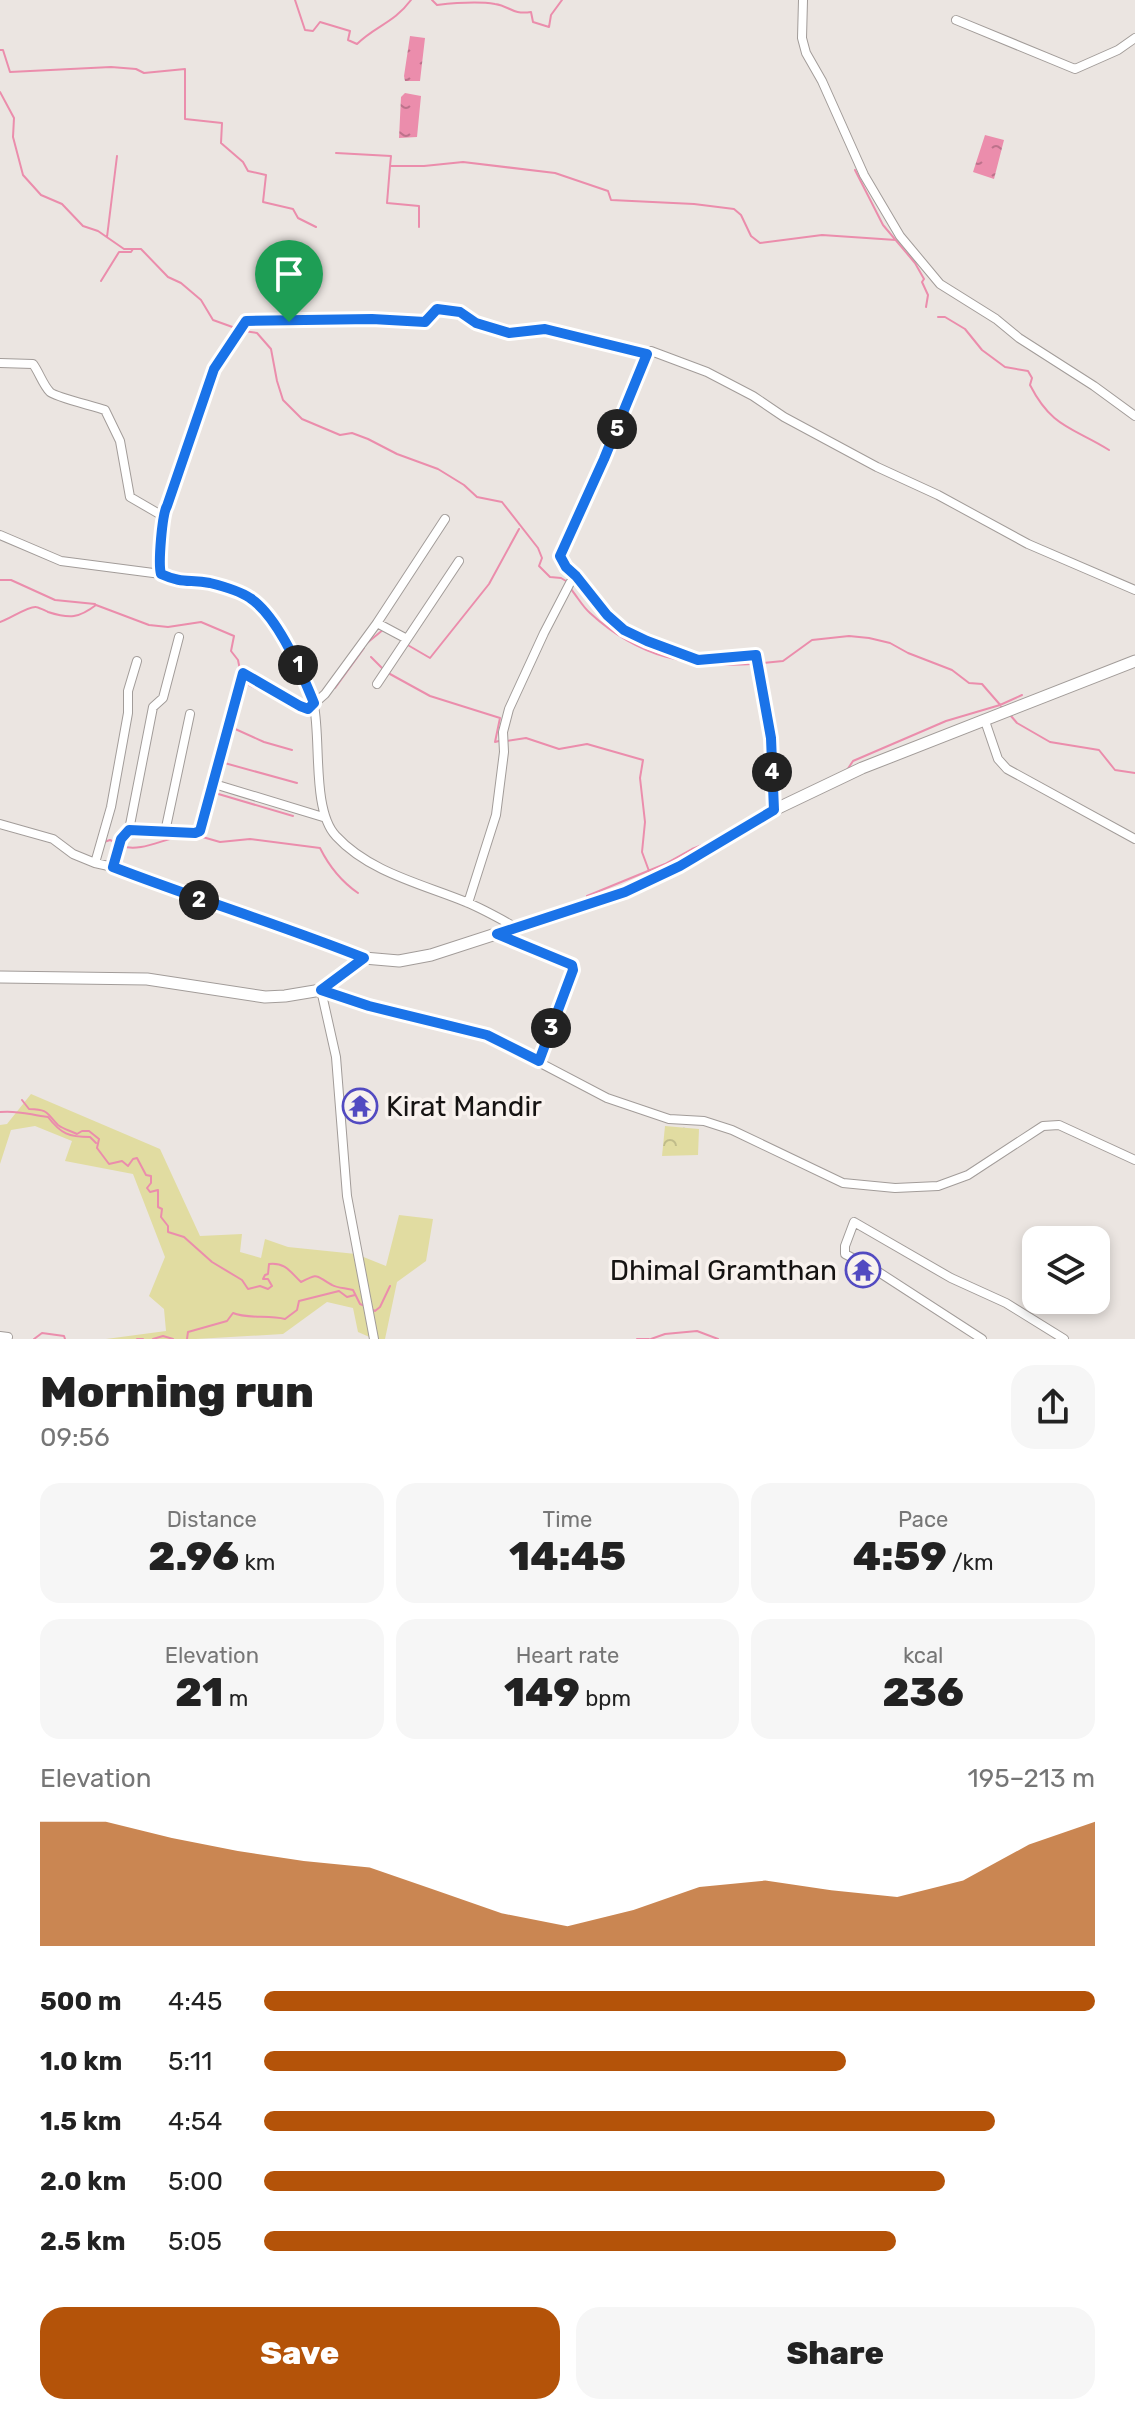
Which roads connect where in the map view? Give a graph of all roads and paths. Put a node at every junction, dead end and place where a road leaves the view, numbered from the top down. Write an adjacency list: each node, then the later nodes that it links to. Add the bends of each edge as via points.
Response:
1 (803, 0): 6 (street, via 806,53 864,175 900,236 940,284)
2 (956, 20): 3 (street, via 1075,69)
3 (1135, 38)
4 (647, 354): 7 (street, via 545,329 509,333 460,312 437,309 425,322 246,321 214,369); 12 (street, via 560,556); 13 (street, via 651,351 707,372 1028,544)
5 (0, 363): 7 (street, via 33,364 47,390 105,410 120,441 130,497)
6 (1135, 416)
7 (161, 515): 11 (street)
8 (445, 519): 14 (street)
9 (0, 535): 11 (street, via 61,561)
10 (459, 561): 16 (street)
11 (161, 574): 20 (street, via 249,596 295,660)
12 (576, 576): 24 (street, via 607,615 647,641 698,660 756,655 771,738); 32 (street, via 509,709 496,815)
13 (1135, 590)
14 (377, 623): 16 (street); 20 (street)
15 (179, 637): 27 (street, via 163,698 153,707)
16 (407, 639): 19 (street)
17 (137, 661): 30 (street, via 111,807)
18 (1135, 661): 22 (street)
19 (377, 684)
20 (314, 703): 23 (street, via 308,709 300,706 243,673); 25 (street)
21 (190, 714): 28 (street)
22 (985, 721): 24 (street, via 862,768); 29 (street, via 998,759 1007,769)
23 (211, 783): 25 (street); 28 (street, via 200,831)
24 (774, 810): 33 (street, via 625,892)
25 (323, 817): 32 (street, via 352,851)
26 (0, 824): 30 (street, via 53,839)
27 (129, 830): 28 (street); 31 (street)
28 (165, 832)
29 (1135, 839)
30 (95, 863): 31 (street)
31 (113, 867): 35 (street)
32 (468, 903): 33 (street)
33 (515, 927): 34 (street)
34 (497, 934): 35 (street, via 399,961); 38 (street, via 572,965)
35 (364, 958): 37 (street)
36 (0, 977): 37 (street, via 147,979 265,997)
37 (321, 990): 38 (street, via 487,1035); 40 (street, via 336,1057 347,1196)
38 (539, 1061): 39 (street, via 607,1098 669,1119 704,1121 732,1130 843,1183 938,1186 968,1175 1043,1126 1059,1125)
39 (1135, 1160)
40 (374, 1339)
41 (982, 1339): 42 (street, via 845,1254 854,1222)
42 (1064, 1339)

